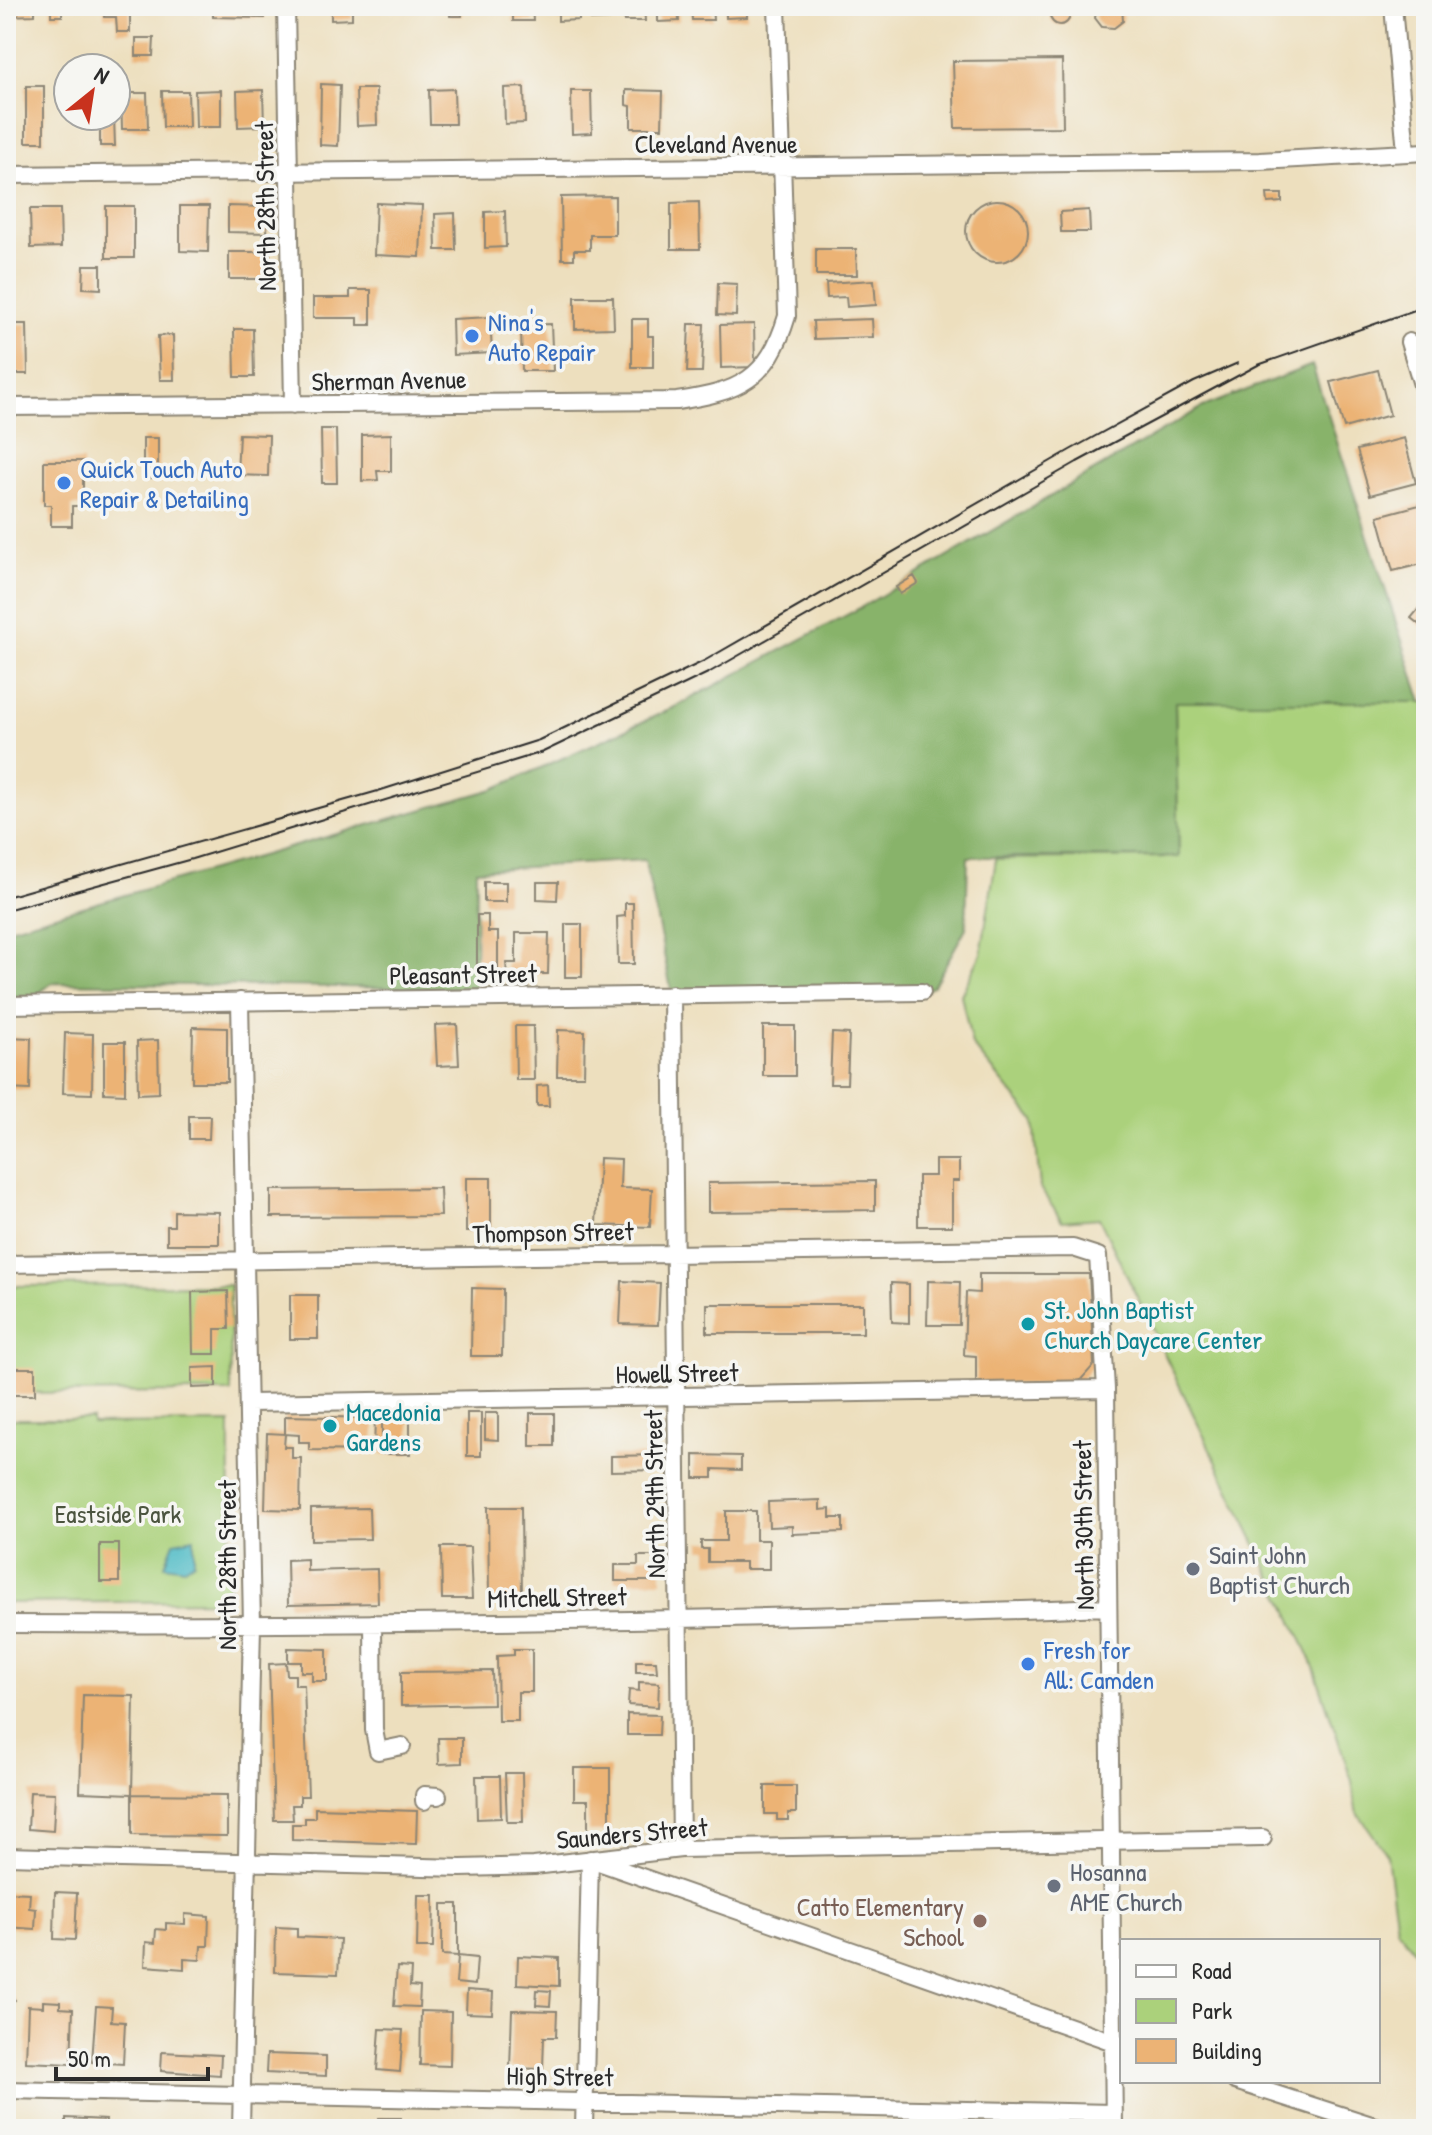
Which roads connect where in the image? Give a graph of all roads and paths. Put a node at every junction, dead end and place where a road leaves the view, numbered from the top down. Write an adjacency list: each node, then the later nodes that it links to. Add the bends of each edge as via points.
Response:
1 (286, 6): 7 (street, North 28th Street)
2 (777, 6): 6 (street)
3 (1393, 6): 4 (street)
4 (1406, 152): 5 (street, Cleveland Avenue); 6 (street, Cleveland Avenue, via 1260,161)
5 (1426, 152)
6 (783, 167): 7 (street, Cleveland Avenue); 11 (street, Sherman Avenue, via 787,316 781,335 751,379 721,394 677,401)
7 (288, 171): 8 (street, Cleveland Avenue); 11 (street, North 28th Street)
8 (6, 175)
9 (1409, 342): 10 (street)
10 (1426, 398)
11 (293, 405): 12 (street, Sherman Avenue)
12 (6, 407)
13 (922, 992): 14 (street, Pleasant Street)
14 (672, 994): 15 (street, Pleasant Street); 17 (street, North 29th Street)
15 (240, 1001): 16 (street, Pleasant Street); 19 (street, North 28th Street)
16 (6, 1005)
17 (676, 1255): 18 (street, Thompson Street, via 1073,1248); 19 (street, Thompson Street); 22 (street, North 29th Street)
18 (1098, 1256): 21 (street, North 30th Street)
19 (246, 1260): 20 (street, Thompson Street); 23 (street, North 28th Street)
20 (6, 1264)
21 (1106, 1389): 22 (street, Howell Street); 24 (street, North 30th Street)
22 (676, 1397): 23 (street, Howell Street); 25 (street, North 29th Street)
23 (249, 1403): 28 (street, North 28th Street)
24 (1108, 1607): 25 (street, Mitchell Street); 31 (street, North 30th Street)
25 (681, 1619): 26 (street, Mitchell Street); 32 (street, North 29th Street)
26 (373, 1623): 28 (street, Mitchell Street); 29 (street, via 378,1751)
27 (6, 1624): 28 (street, Mitchell Street)
28 (252, 1625): 35 (street, North 28th Street)
29 (402, 1746)
30 (1263, 1838): 31 (street, Saunders Street)
31 (1111, 1843): 32 (street, Saunders Street); 36 (street, North 30th Street)
32 (681, 1849): 34 (street, Saunders Street)
33 (6, 1856): 35 (street, Saunders Street)
34 (590, 1859): 35 (street, Saunders Street, via 461,1868); 36 (street); 40 (street)
35 (248, 1862): 39 (street, North 28th Street)
36 (1116, 2043): 41 (street, North 30th Street)
37 (1241, 2083): 44 (street)
38 (6, 2090): 39 (street, High Street)
39 (241, 2094): 40 (street, High Street); 42 (street, North 28th Street)
40 (585, 2100): 41 (street, High Street); 43 (street)
41 (1114, 2121)
42 (241, 2129)
43 (584, 2129)
44 (1384, 2129)

